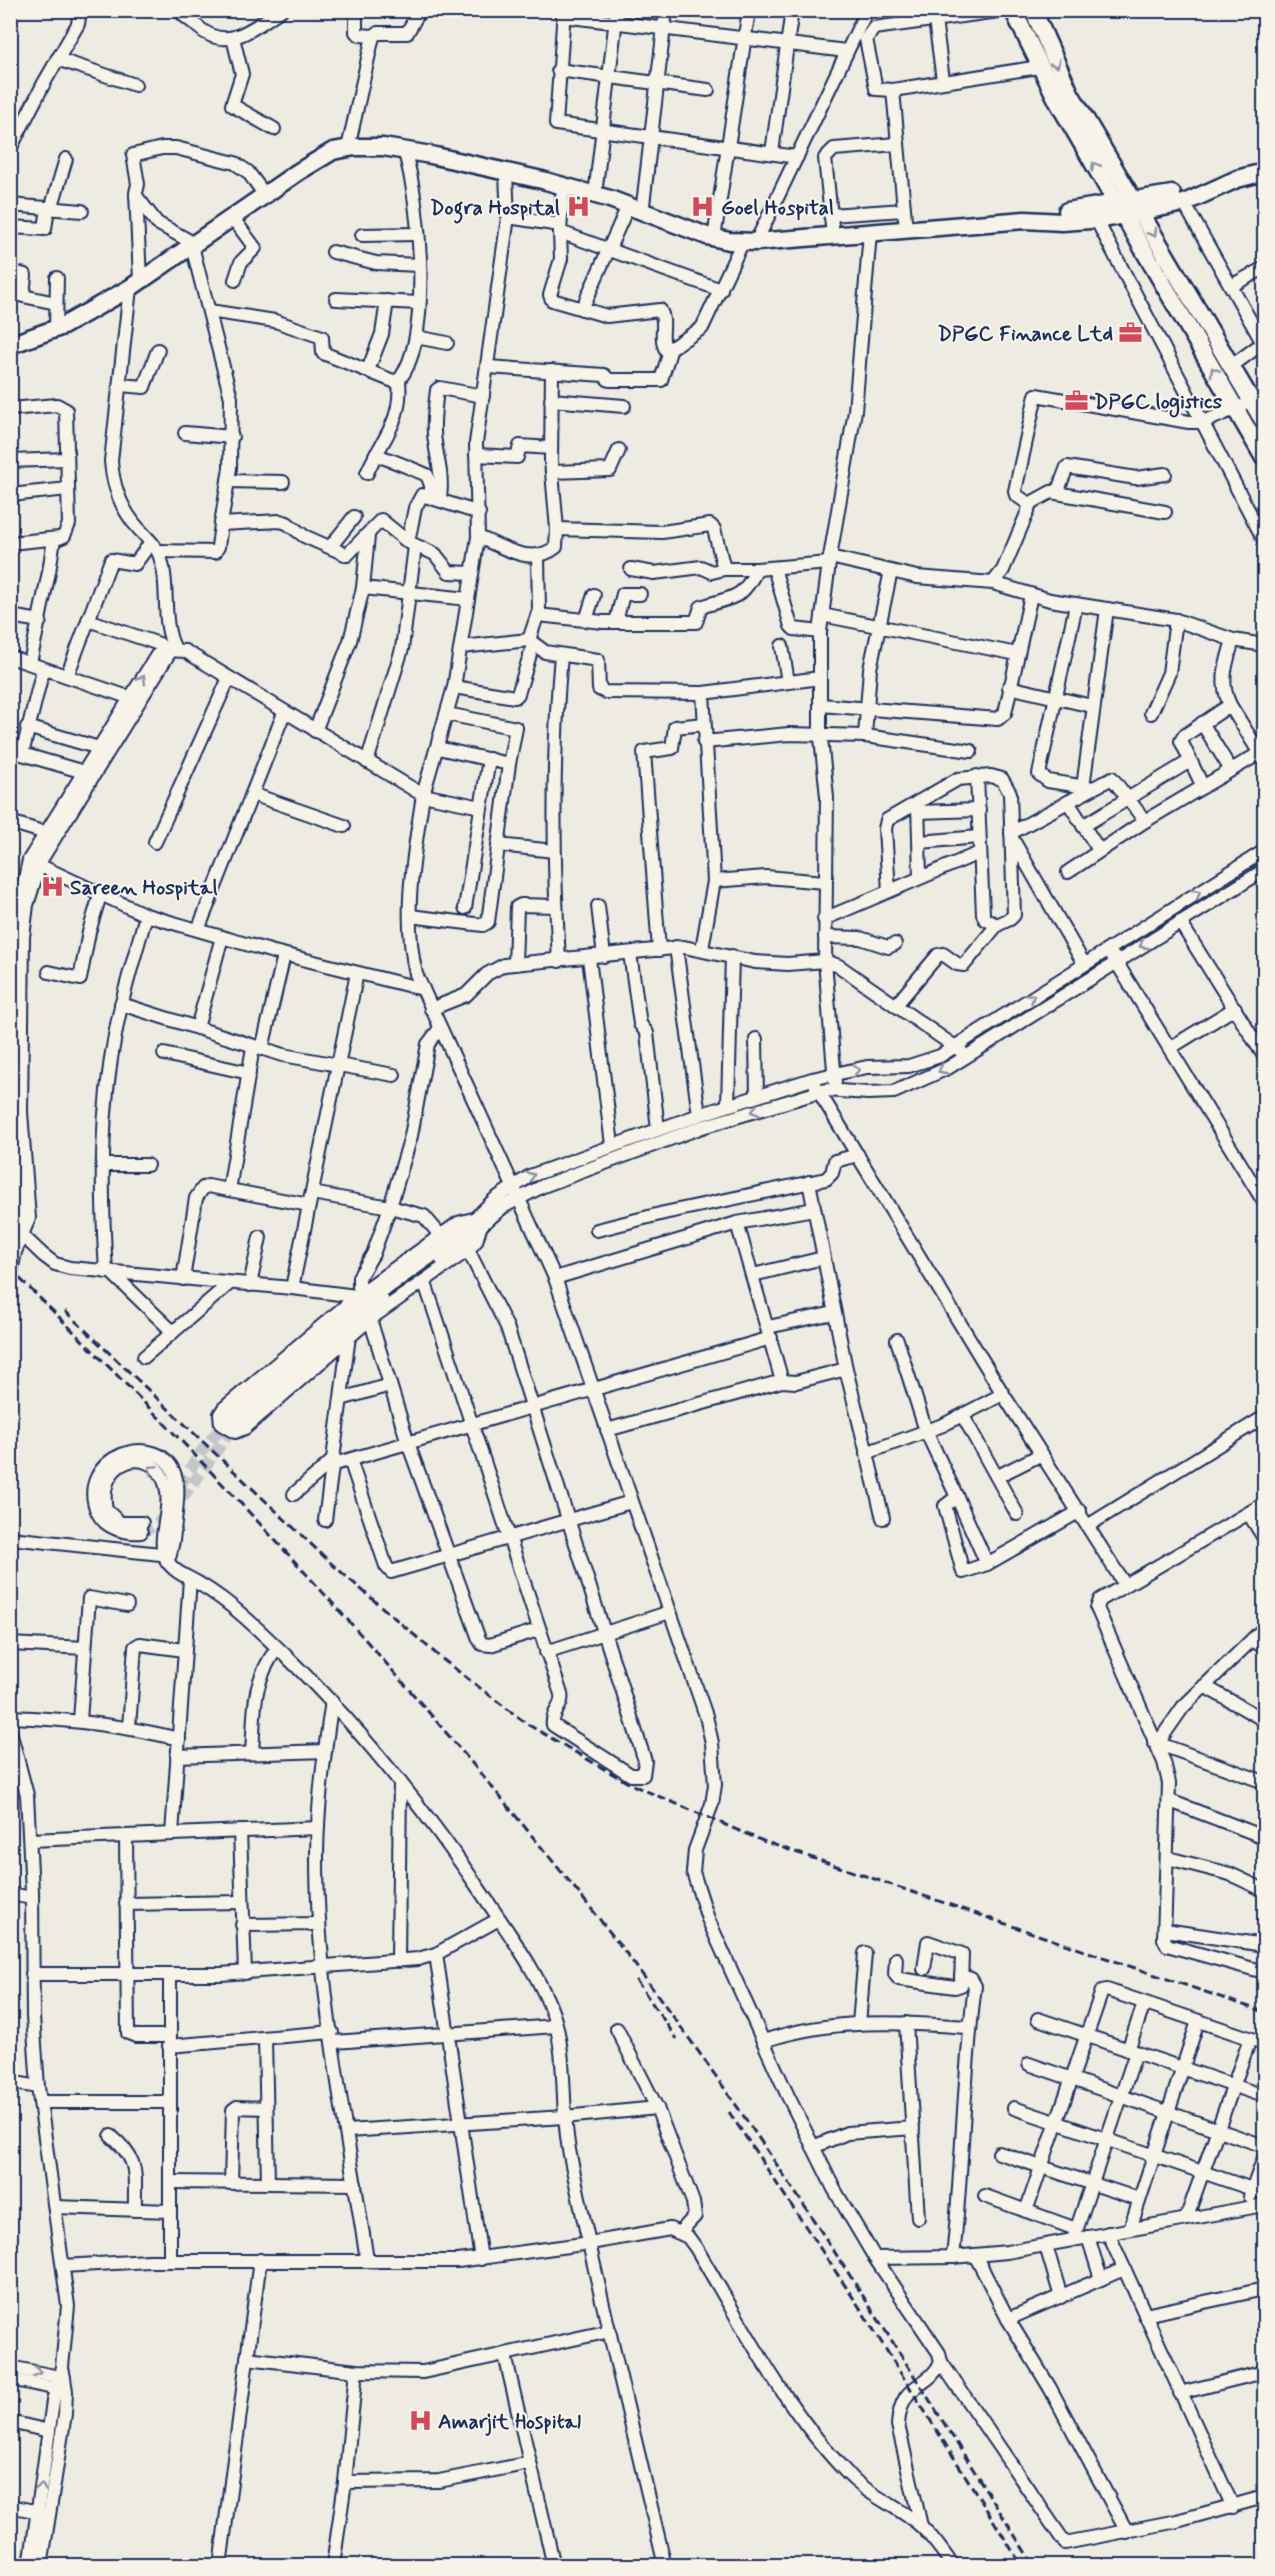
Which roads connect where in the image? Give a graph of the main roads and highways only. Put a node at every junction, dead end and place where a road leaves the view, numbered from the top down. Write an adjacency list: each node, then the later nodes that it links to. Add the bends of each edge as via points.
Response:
1 (1013, 10): 6 (main road, one-way to 1, via 1039,67)
2 (1033, 10): 5 (main road, one-way to 5, via 1070,93)
3 (1264, 172): 4 (main road)
4 (1203, 193): 5 (main road, via 1181,192); 5 (main road, via 1184,203)
5 (1138, 206): 6 (main road); 9 (main road, one-way to 9)
6 (1120, 209): 7 (main road, via 1061,211); 7 (main road, via 1096,219); 10 (main road, one-way to 6)
7 (1025, 220): 8 (main road, via 750,242 714,238 563,186 404,150 348,148 333,151 135,284 56,329)
8 (10, 345)
9 (1264, 422)
10 (1264, 458)

